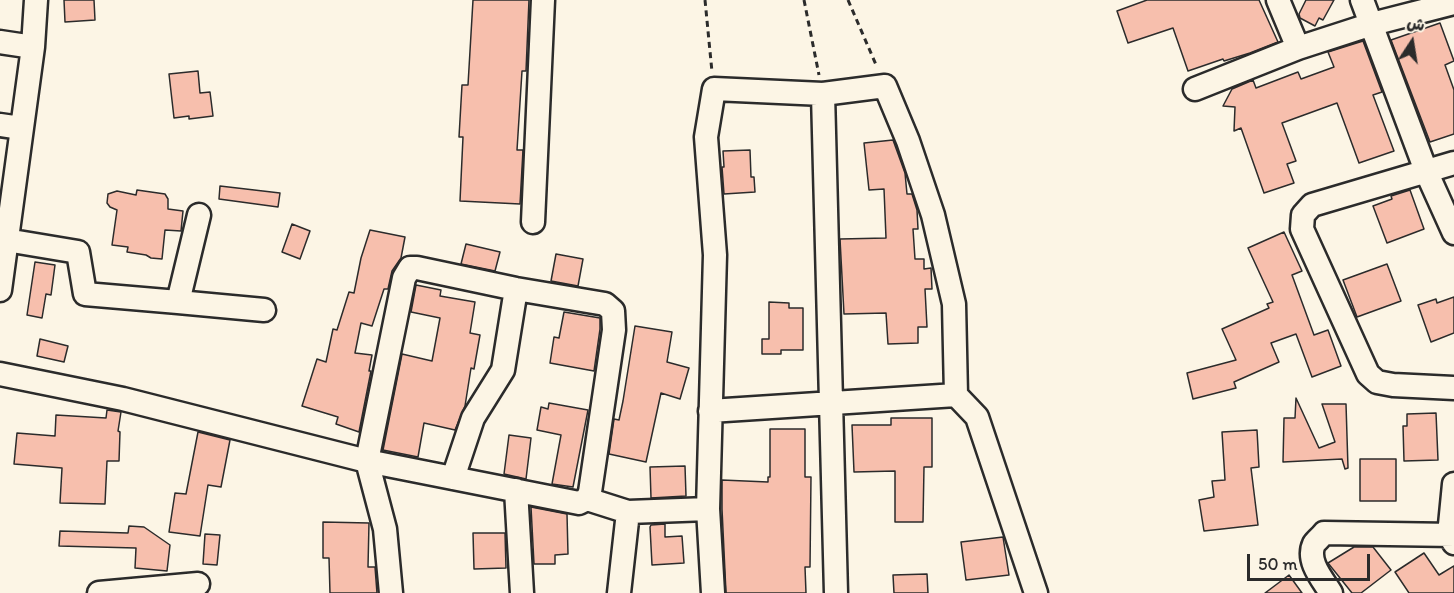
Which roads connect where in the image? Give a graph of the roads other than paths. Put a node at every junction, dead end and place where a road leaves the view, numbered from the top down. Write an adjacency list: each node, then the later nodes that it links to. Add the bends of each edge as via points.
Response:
1 (36, 0): 8 (street)
2 (543, 0): 16 (street)
3 (1278, 0): 9 (street)
4 (1362, 0): 6 (street)
5 (1454, 3): 6 (street)
6 (1372, 24): 9 (street); 14 (street)
7 (0, 42): 8 (street)
8 (33, 47): 12 (street)
9 (1298, 48): 10 (street)
10 (1195, 89)
11 (822, 94): 26 (street, via 885,86 933,216 954,304); 27 (street); 28 (street, via 714,89 706,136 715,255)
12 (11, 126): 18 (street)
13 (1454, 164): 14 (street)
14 (1426, 171): 17 (street); 25 (street, via 1312,205 1303,215 1302,229 1368,374 1377,382)
15 (199, 215): 22 (street)
16 (533, 222)
17 (1454, 233)
18 (6, 240): 19 (street); 22 (street, via 78,252 85,294)
19 (0, 285): 21 (street)
20 (516, 289): 29 (street, via 410,268 404,278); 30 (street, via 503,370 473,418); 33 (street, via 605,304 613,311 614,330)
21 (0, 290)
22 (177, 302): 23 (street)
23 (264, 310)
24 (0, 374): 29 (street, via 123,399)
25 (1454, 388)
26 (956, 395): 27 (street); 44 (street, via 977,417)
27 (831, 404): 28 (street); 43 (street)
28 (710, 411): 34 (street)
29 (367, 460): 30 (street); 39 (street, via 385,529)
30 (453, 478): 32 (street)
31 (1454, 484): 36 (street)
32 (516, 490): 33 (street, via 579,503); 40 (street)
33 (587, 499): 35 (street)
34 (708, 509): 35 (street); 42 (street)
35 (628, 512): 41 (street)
36 (1452, 538): 45 (street, via 1324,533 1314,544 1312,557)
37 (198, 584): 38 (street)
38 (99, 593)
39 (391, 593)
40 (522, 593)
41 (619, 593)
42 (713, 593)
43 (836, 593)
44 (1036, 593)
45 (1331, 593)

